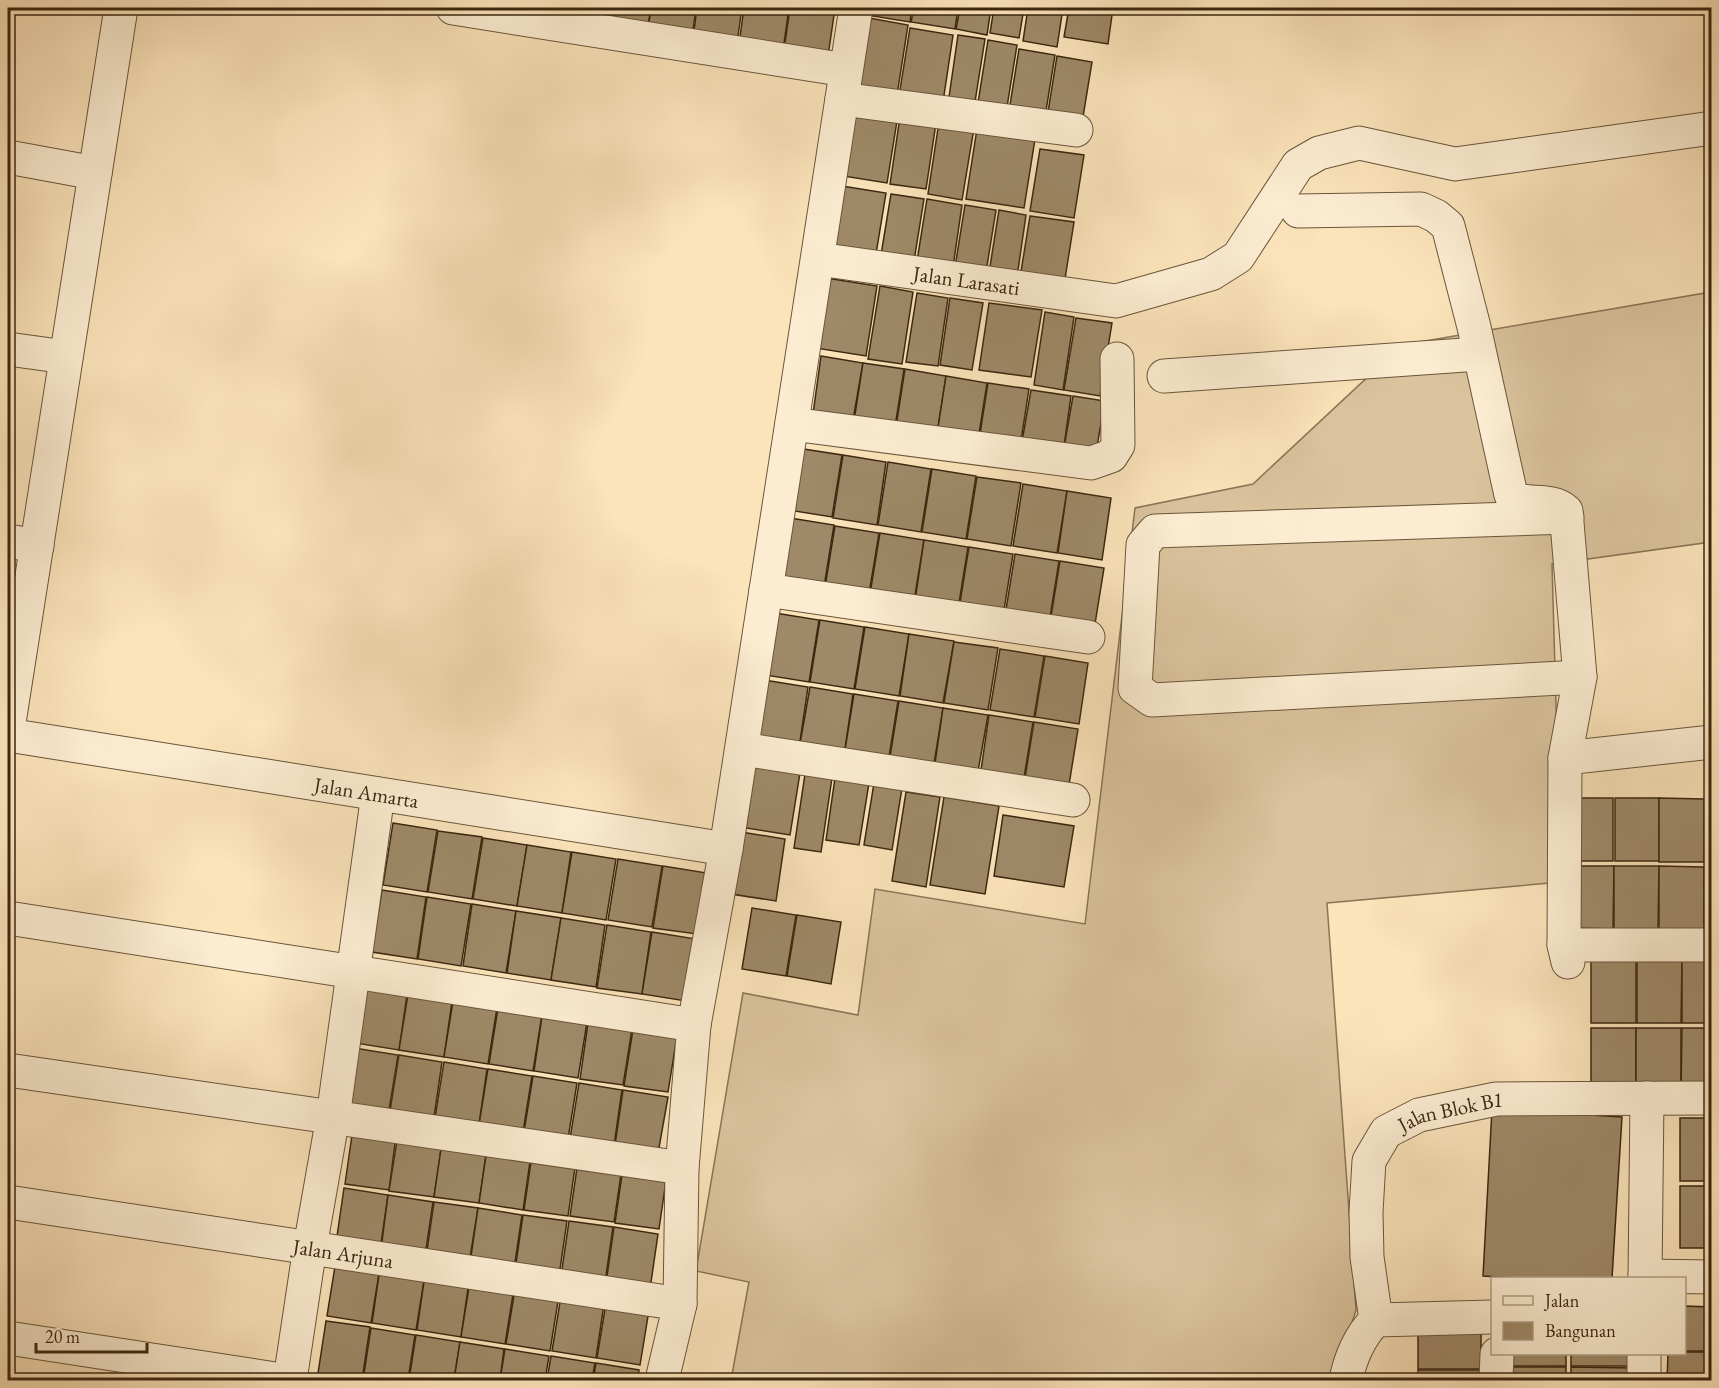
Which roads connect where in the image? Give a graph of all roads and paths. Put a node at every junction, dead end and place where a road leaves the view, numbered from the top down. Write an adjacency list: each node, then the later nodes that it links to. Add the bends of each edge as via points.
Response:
1 (121, 8): 9 (street)
2 (453, 8): 4 (street)
3 (856, 8): 5 (street)
4 (498, 11): 5 (street)
5 (844, 84): 7 (street); 11 (street)
6 (1712, 128): 11 (street, Jalan Larasati, via 1455,164 1359,143 1319,153 1298,165 1238,257 1211,274 1116,301)
7 (1076, 130)
8 (8, 157): 9 (street)
9 (95, 173): 14 (street)
10 (1298, 211): 13 (street, via 1421,209 1436,216 1448,226)
11 (818, 259): 17 (street)
12 (8, 349): 14 (street)
13 (1479, 354): 16 (street); 18 (street, via 1511,495 1519,501 1556,504 1566,511)
14 (66, 357): 19 (street)
15 (1117, 359): 17 (street, via 1118,445 1111,456 1091,463)
16 (1164, 376)
17 (792, 424): 20 (street)
18 (1567, 517): 22 (street); 22 (street, via 1155,531 1143,545 1135,688 1152,700)
19 (22, 544): 23 (street)
20 (766, 590): 21 (street); 26 (street)
21 (1088, 637)
22 (1580, 677): 27 (street)
23 (8, 729)
24 (8, 735): 28 (street, Jalan Amarta)
25 (1712, 742): 27 (street)
26 (742, 749): 29 (street); 30 (street)
27 (1565, 758): 32 (street, via 1566,954)
28 (378, 794): 30 (street, Jalan Amarta); 33 (street)
29 (1073, 800)
30 (726, 849): 34 (street)
31 (8, 918): 33 (street)
32 (1712, 945)
33 (353, 972): 34 (street); 38 (street)
34 (694, 1025): 39 (street)
35 (8, 1070): 38 (street)
36 (1647, 1098): 37 (street, Jalan Blok B1); 43 (street); 46 (street, Jalan Blok B1, via 1496,1099 1419,1115 1386,1132 1370,1161 1366,1212 1366,1257)
37 (1712, 1098)
38 (333, 1117): 39 (street); 41 (street)
39 (682, 1168): 44 (street)
40 (8, 1202): 41 (street, Jalan Arjuna)
41 (310, 1247): 44 (street, Jalan Arjuna); 51 (street)
42 (1712, 1276): 43 (street)
43 (1645, 1277)
44 (680, 1304): 52 (street)
45 (1491, 1317): 46 (street)
46 (1376, 1320): 53 (street, via 1357,1347)
47 (8, 1338): 50 (street)
48 (1497, 1355): 54 (street)
49 (1644, 1355): 55 (street)
50 (282, 1380)
51 (290, 1380)
52 (662, 1380)
53 (1346, 1380)
54 (1496, 1380)
55 (1644, 1380)

